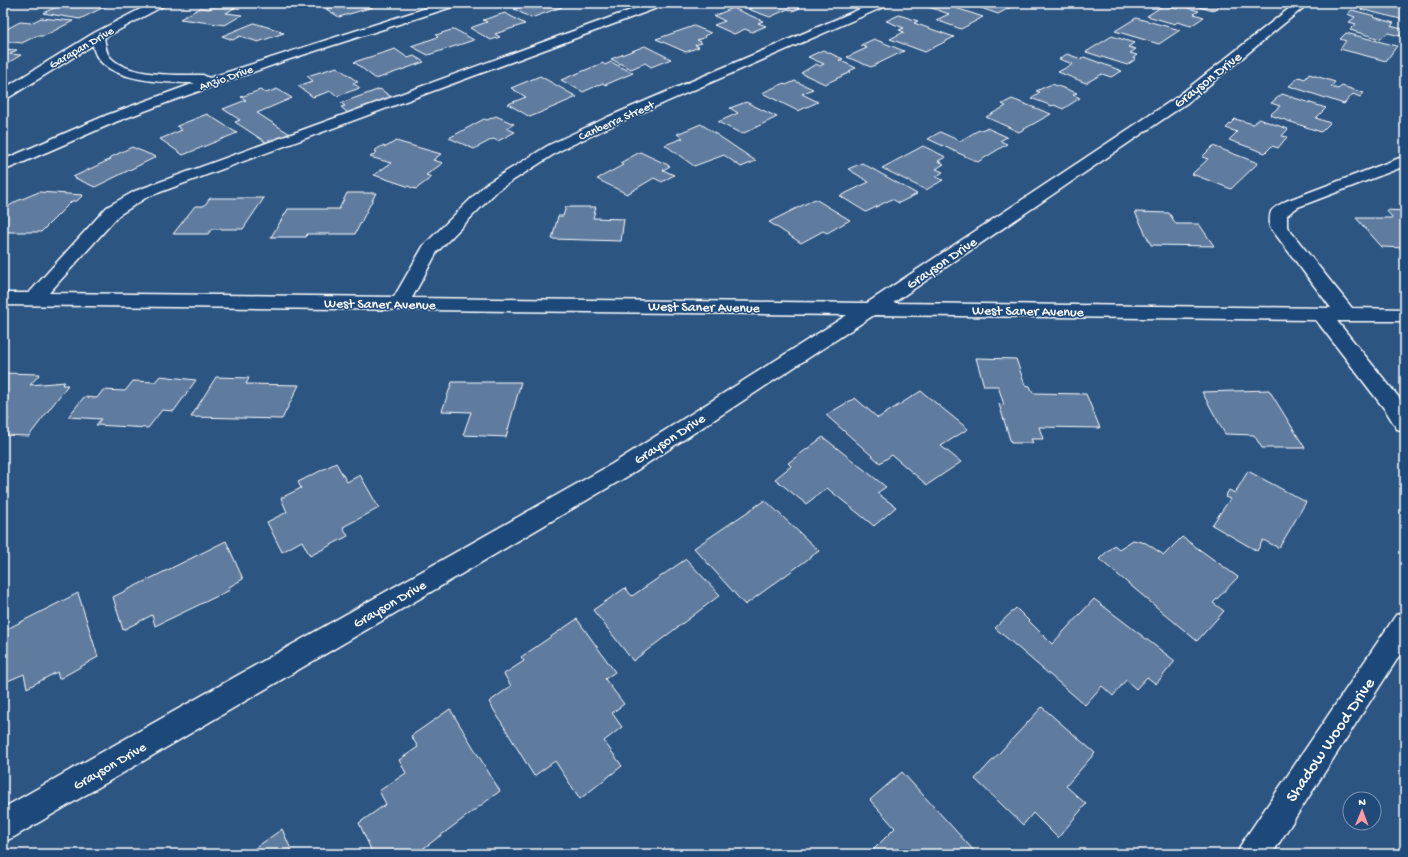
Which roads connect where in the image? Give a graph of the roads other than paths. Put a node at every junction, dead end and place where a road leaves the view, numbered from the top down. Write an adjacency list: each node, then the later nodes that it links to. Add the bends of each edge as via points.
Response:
1 (161, 3): 6 (street, Garapan Drive)
2 (454, 3): 7 (street, Anzio Drive)
3 (661, 3): 12 (street, via 141,194 113,211)
4 (884, 3): 13 (street, Canberra Street, via 554,148 492,187 430,249)
5 (1303, 3): 14 (street, Grayson Drive, via 1182,100)
6 (98, 36): 7 (street, via 100,52 110,64 134,74 170,79); 8 (street, Garapan Drive)
7 (220, 79): 10 (street, Anzio Drive, via 106,121)
8 (3, 95)
9 (1405, 160): 16 (street, via 1292,204 1278,213 1279,226)
10 (3, 166)
11 (3, 299): 12 (street, West Saner Avenue)
12 (34, 299): 13 (street, West Saner Avenue)
13 (400, 303): 14 (street, West Saner Avenue)
14 (872, 308): 15 (street, West Saner Avenue); 20 (street, Grayson Drive, via 620,470)
15 (1321, 314): 16 (street, West Saner Avenue); 18 (street, via 1394,405)
16 (1346, 314): 17 (street, West Saner Avenue)
17 (1405, 315)
18 (1405, 423)
19 (1405, 624): 21 (street, Shadow Wood Drive)
20 (3, 826)
21 (1253, 854)

